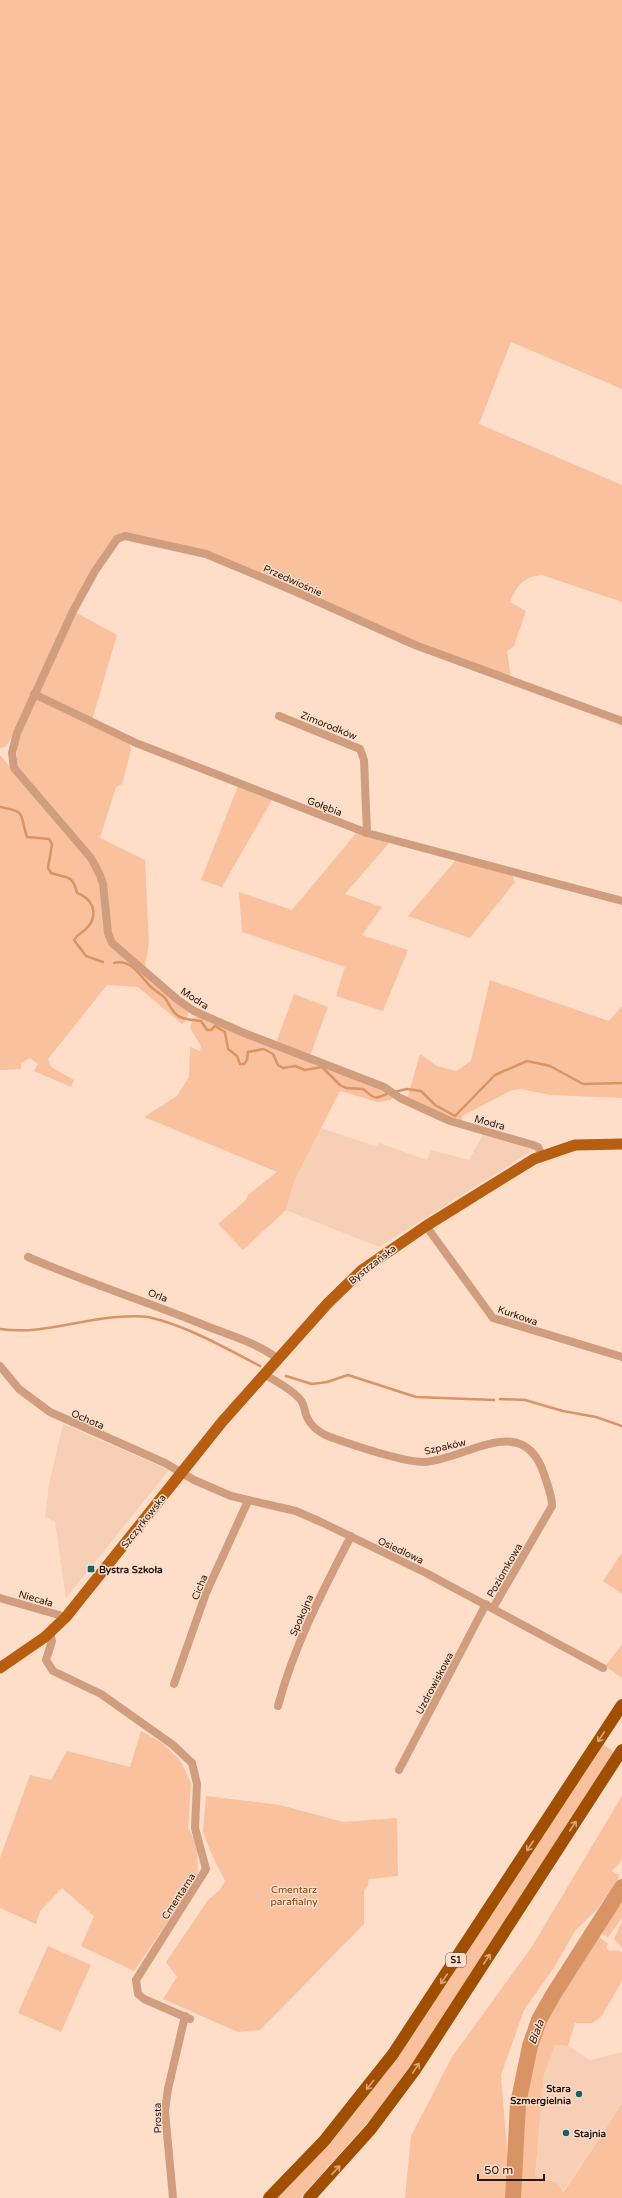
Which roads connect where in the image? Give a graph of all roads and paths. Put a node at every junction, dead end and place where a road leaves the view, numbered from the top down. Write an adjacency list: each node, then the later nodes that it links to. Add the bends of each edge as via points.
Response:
1 (34, 694): 3 (street, Przedwiośnie, via 89,581 112,545 117,539 125,536 206,554 415,645); 4 (street, Gołębia, via 136,743); 7 (street, Modra, via 14,740 14,768 96,866 103,884 108,933 112,943 194,1011 389,1089 400,1098 450,1121 533,1144)
2 (279, 716): 4 (street, Zimorodków, via 360,749 364,760)
3 (622, 721)
4 (367, 833): 5 (street, Gołębia)
5 (622, 901)
6 (622, 1144): 7 (main road, Bystrzańska, via 576,1146)
7 (542, 1155): 8 (main road, Bystrzańska, via 512,1171)
8 (426, 1226): 10 (street, Kurkowa, via 493,1318); 11 (main road, Bystrzańska, via 350,1280)
9 (28, 1257): 11 (street, Orla, via 69,1275 153,1304 220,1331 269,1352)
10 (622, 1357)
11 (278, 1359): 13 (main road, Bystrzańska)
12 (0, 1366): 14 (street, Ochota, via 19,1389 50,1412 158,1460)
13 (264, 1374): 14 (main road, Bystrzańska); 17 (street, Szpaków, via 298,1396 309,1420 318,1429 333,1438 359,1446 422,1462 452,1457 502,1440 517,1443 534,1453 541,1465 552,1506)
14 (181, 1473): 15 (street, Osiedlowa); 20 (main road, Szczyrkowska)
15 (248, 1501): 16 (street, Osiedlowa, via 296,1511); 24 (street, Cicha, via 206,1592)
16 (351, 1536): 19 (street, Osiedlowa); 26 (street, Spokojna, via 309,1619)
17 (531, 1542): 19 (street, Poziomkowa)
18 (0, 1598): 20 (street, Niecała)
19 (490, 1606): 23 (street, Osiedlowa); 28 (street, Uzdrowiskowa)
20 (66, 1617): 21 (main road, Szczyrkowska)
21 (50, 1632): 22 (main road, Szczyrkowska); 29 (street, Cmentarna, via 52,1641 46,1660 53,1671 101,1694 130,1717 173,1745 192,1763 197,1784 194,1828 206,1870 136,1980 138,1994 144,1999)
22 (0, 1668)
23 (603, 1668)
24 (174, 1684)
25 (622, 1704): 31 (highway, S1, one-way to 31, via 393,2054 324,2141)
26 (278, 1706)
27 (622, 1750): 32 (highway, S1, one-way to 27, via 371,2129 414,2070)
28 (399, 1770)
29 (188, 2018): 30 (street, Prosta, via 168,2089 165,2111)
30 (173, 2198)
31 (268, 2198)
32 (308, 2198)

